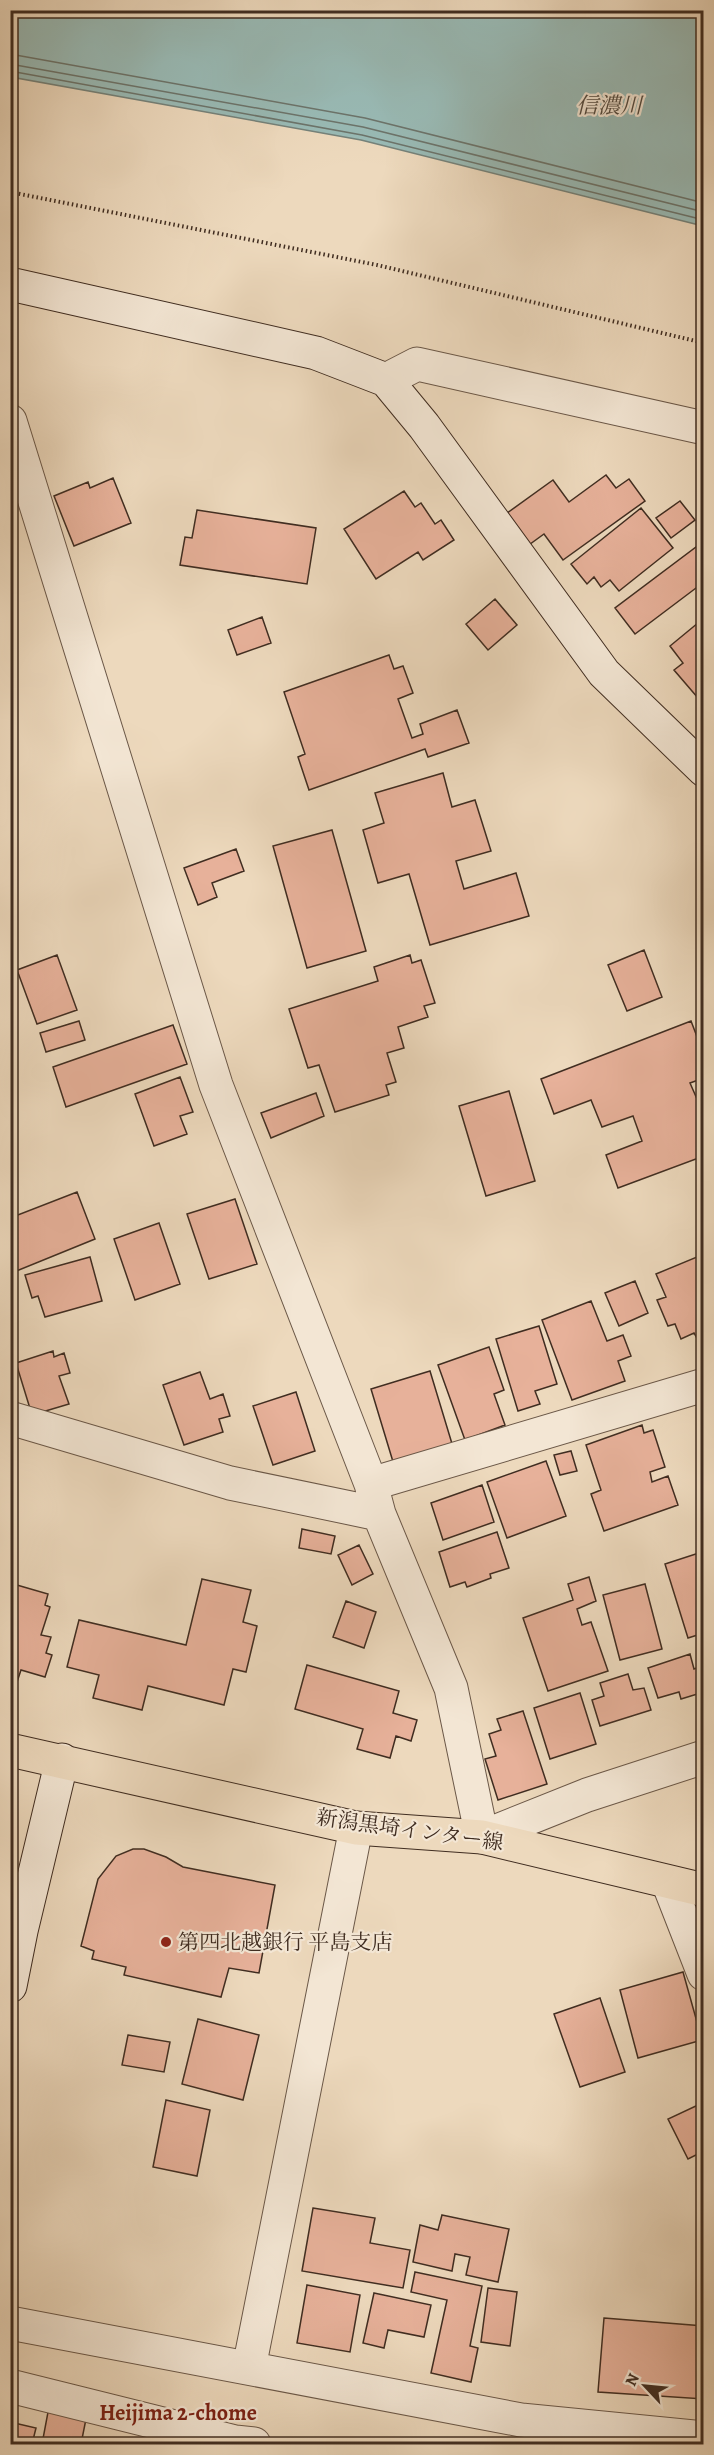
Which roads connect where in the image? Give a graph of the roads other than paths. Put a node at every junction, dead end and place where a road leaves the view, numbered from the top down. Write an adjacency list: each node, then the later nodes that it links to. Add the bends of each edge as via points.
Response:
1 (10, 284): 2 (street, via 316,353)
2 (386, 380): 4 (street, via 417,364); 5 (street, via 424,426 604,673)
3 (10, 421): 8 (street, via 216,1086)
4 (704, 428)
5 (704, 770)
6 (704, 1385): 8 (street)
7 (11, 1418): 9 (street, via 230,1483)
8 (370, 1484): 9 (street)
9 (379, 1514): 14 (street, via 451,1688)
10 (10, 1750): 12 (main road, 新潟黒埼インター線)
11 (704, 1757): 14 (street, via 587,1796)
12 (62, 1760): 13 (main road, 新潟黒埼インター線); 18 (street)
13 (356, 1828): 14 (main road, 新潟黒埼インター線); 20 (street)
14 (483, 1837): 15 (main road, 新潟黒埼インター線)
15 (668, 1882): 16 (main road, 新潟黒埼インター線); 17 (street)
16 (704, 1890)
17 (704, 1974)
18 (10, 1986)
19 (10, 2323): 20 (street)
20 (249, 2368): 22 (street, via 521,2420)
21 (10, 2386): 23 (street)
22 (704, 2438)
23 (241, 2444)

